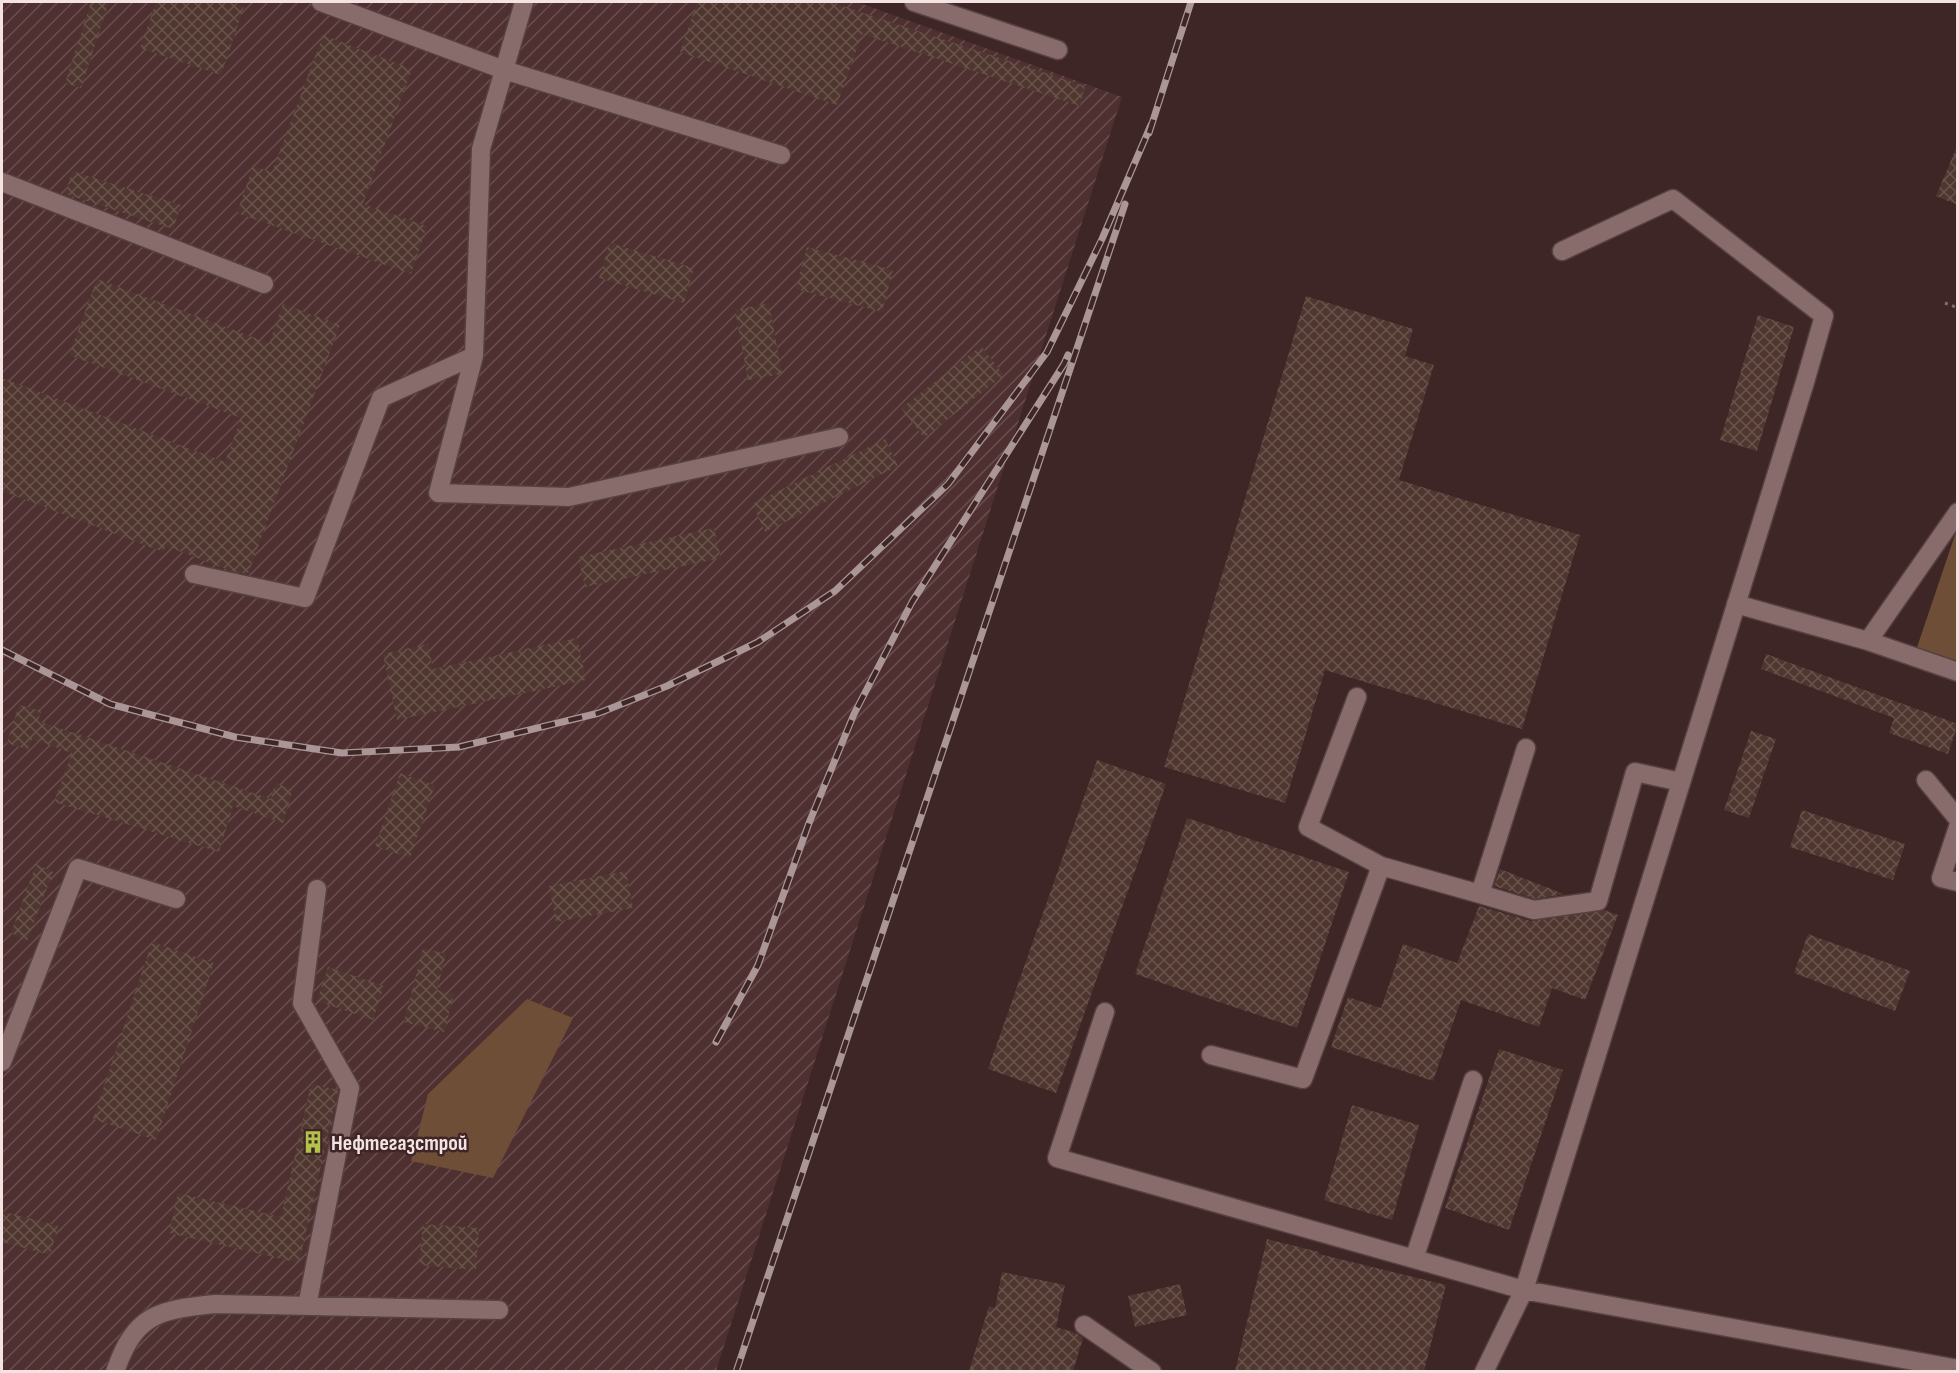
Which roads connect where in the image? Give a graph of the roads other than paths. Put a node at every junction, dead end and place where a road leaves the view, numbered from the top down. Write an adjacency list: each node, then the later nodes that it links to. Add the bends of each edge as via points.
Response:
1 (321, 2): 5 (street)
2 (524, 2): 5 (street)
3 (914, 2): 4 (street)
4 (1058, 50)
5 (504, 70): 6 (street); 10 (street, via 481,149)
6 (781, 155)
7 (2, 182): 9 (street)
8 (1562, 251): 14 (street, via 1673,199 1824,316)
9 (264, 284)
10 (474, 356): 11 (street, via 438,493 569,496); 13 (street, via 381,398 305,598)
11 (839, 437)
12 (1958, 512): 15 (street)
13 (194, 574)
14 (1736, 604): 15 (street); 20 (street)
15 (1868, 642): 16 (street)
16 (1958, 672)
17 (1357, 697): 23 (street, via 1308,827)
18 (1526, 748): 26 (street)
19 (1926, 780): 21 (street)
20 (1681, 782): 26 (street, via 1635,772 1598,901 1534,910); 33 (street)
21 (1958, 819)
22 (1958, 827): 24 (street, via 1941,878)
23 (1381, 867): 26 (street); 29 (street, via 1303,1079)
24 (1958, 882)
25 (317, 889): 34 (street, via 302,1003 350,1088)
26 (1480, 894)
27 (176, 900): 30 (street, via 78,868)
28 (1105, 1012): 32 (street, via 1057,1158)
29 (1211, 1055)
30 (2, 1062)
31 (1473, 1080): 32 (street)
32 (1414, 1259): 33 (street)
33 (1524, 1290): 37 (street); 40 (street)
34 (308, 1306): 35 (street); 38 (street, via 215,1304 174,1308 144,1321 122,1350)
35 (499, 1310)
36 (1084, 1325): 39 (street)
37 (1958, 1369)
38 (115, 1371)
39 (1152, 1371)
40 (1484, 1371)

